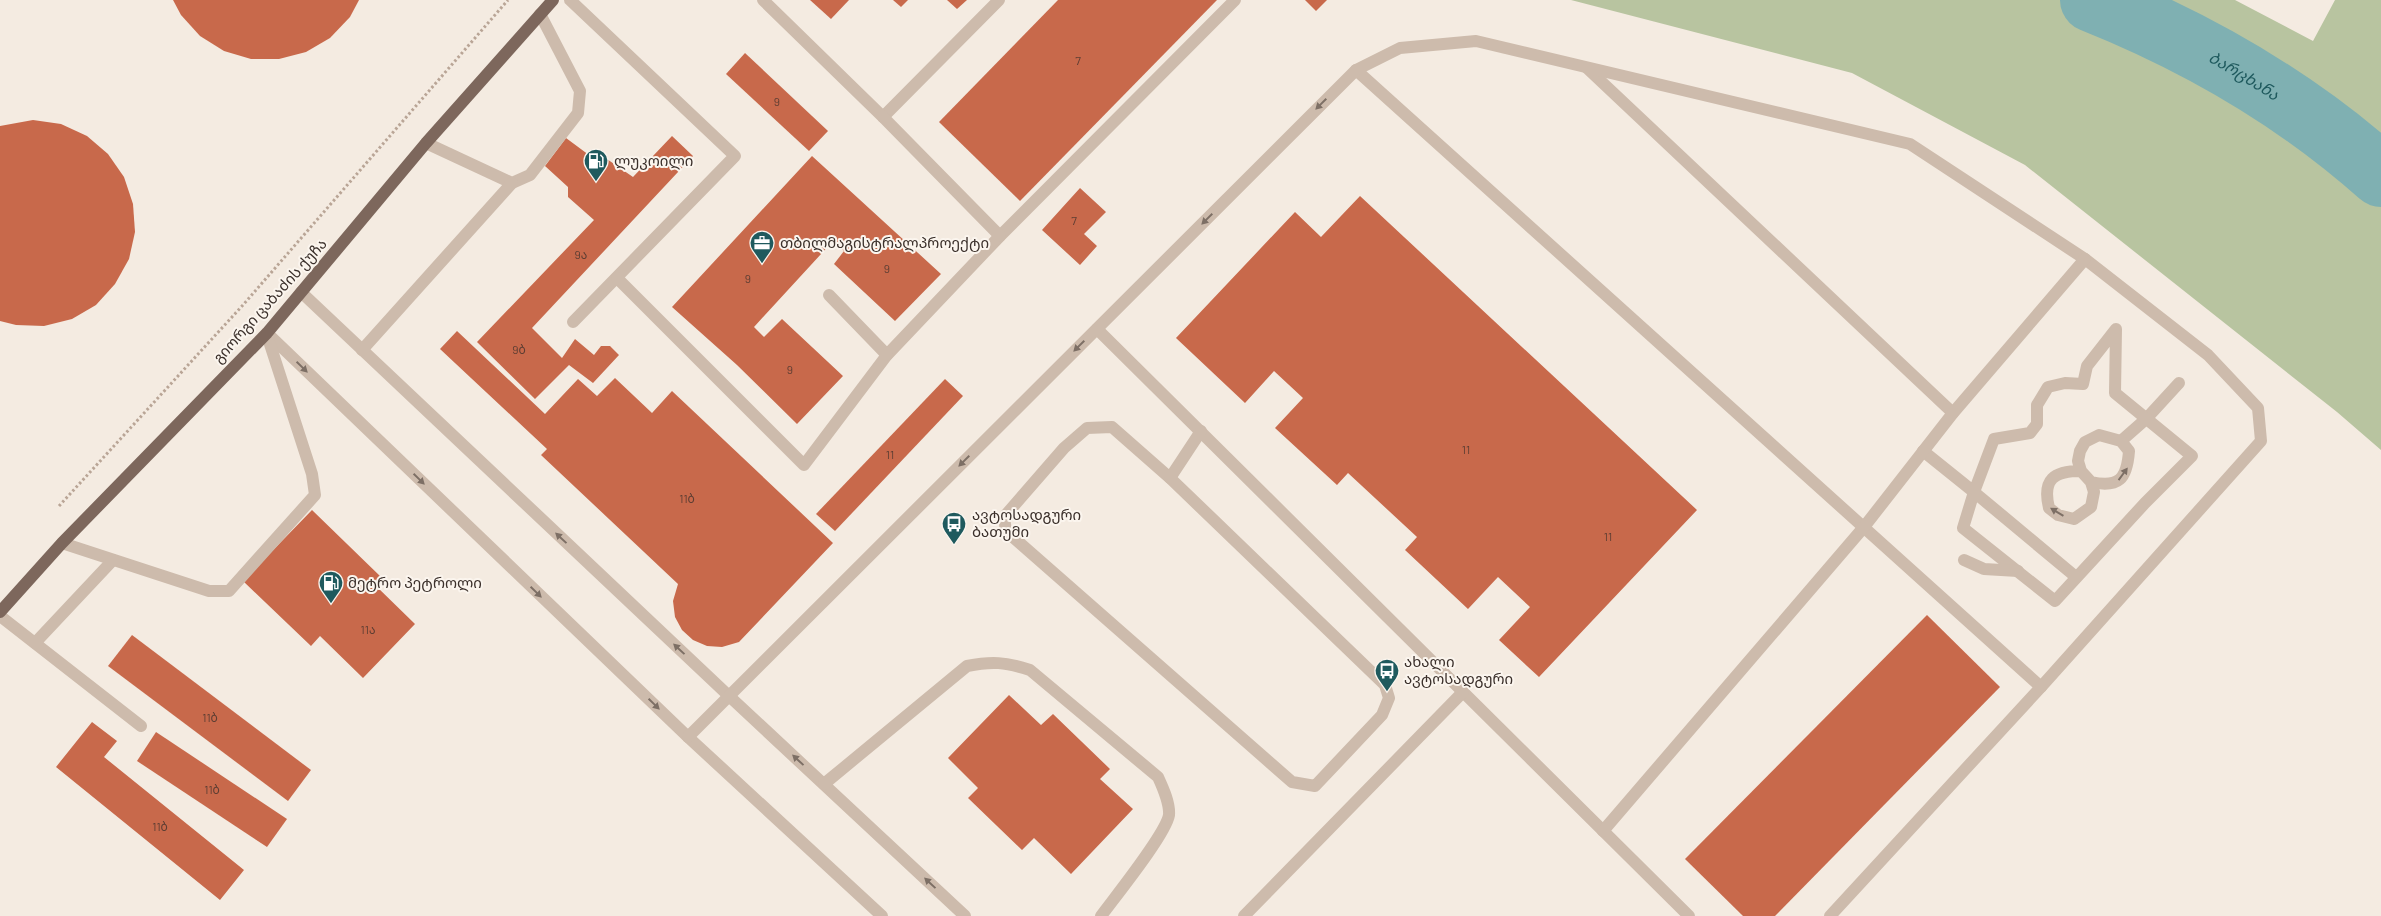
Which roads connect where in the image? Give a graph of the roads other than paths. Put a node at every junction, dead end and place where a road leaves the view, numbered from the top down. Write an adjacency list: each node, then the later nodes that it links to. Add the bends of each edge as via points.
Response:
1 (553, 0): 6 (main road, გიორგი ცაბაძის ქუჩა)
2 (570, 0): 14 (street, via 735,156)
3 (763, 0): 9 (street)
4 (999, 0): 9 (street)
5 (1235, 0): 12 (street)
6 (540, 14): 10 (main road, გიორგი ცაბაძის ქუჩა); 11 (street, via 580,91 578,113 530,175)
7 (1586, 67): 8 (street, via 1476,41 1400,48); 13 (street, via 1910,144); 23 (street)
8 (1356, 70): 18 (street, one-way to 18); 32 (street)
9 (883, 117): 12 (street)
10 (426, 143): 11 (street); 15 (main road, გიორგი ცაბაძის ქუჩა)
11 (512, 183): 20 (street)
12 (1000, 236): 21 (street)
13 (2085, 259): 23 (street); 41 (street, via 2208,355 2258,408 2261,441)
14 (617, 278): 17 (street); 21 (street, via 804,465)
15 (302, 292): 19 (main road, გიორგი ცაბაძის ქუჩა); 20 (street)
16 (829, 295): 21 (street)
17 (574, 322)
18 (1097, 329): 25 (street); 43 (street, one-way to 43)
19 (267, 333): 33 (main road, გიორგი ცაბაძის ქუჩა); 34 (street, via 312,474 315,495 229,591 209,591); 45 (street, one-way to 45)
20 (362, 350): 43 (street, one-way to 20)
21 (887, 355)
22 (2180, 383): 24 (street)
23 (1953, 413): 27 (street)
24 (2146, 419): 26 (street); 31 (street, via 2115,393 2116,329 2087,366 2083,384 2048,387 2037,405 2037,424 2030,433 1994,439); 37 (street, via 2192,456)
25 (1201, 431): 29 (street); 42 (street)
26 (2121, 441): 28 (street, via 2099,435 2085,442 2078,461); 30 (street, one-way to 26, via 2106,485 2120,480 2128,467 2129,451)
27 (1923, 451): 31 (street); 32 (street)
28 (2081, 471): 30 (street); 30 (street, one-way to 28, via 2094,492 2091,507 2083,514 2074,519 2058,515 2049,508 2047,486 2053,477 2068,471)
29 (1170, 478): 29 (street, via 1112,427 1087,428 1064,448 1004,516 1006,531 1292,782 1315,786 1382,715 1389,698 1384,686)
30 (2091, 482)
31 (1974, 492): 36 (street, via 1964,528); 37 (street)
32 (1864, 527): 41 (street); 47 (street)
33 (62, 543): 34 (street); 38 (main road, გიორგი ცაბაძის ქუჩა)
34 (113, 560): 40 (street)
35 (1964, 560): 36 (street, via 1984,569)
36 (2018, 571): 37 (street, via 2055,601)
37 (2076, 577)
38 (0, 612)
39 (0, 616): 40 (street)
40 (35, 643): 44 (street)
41 (2041, 686): 53 (street)
42 (1463, 692): 47 (street); 51 (street)
43 (729, 696): 45 (street); 46 (street, one-way to 43)
44 (141, 726)
45 (688, 737): 48 (street)
46 (824, 784): 49 (street, one-way to 46); 50 (street, via 967,666 1006,662 1030,670 1158,777 1165,793 1169,814 1159,835)
47 (1603, 831): 52 (street)
48 (882, 916)
49 (965, 916)
50 (1101, 916)
51 (1244, 916)
52 (1689, 916)
53 (1830, 916)

